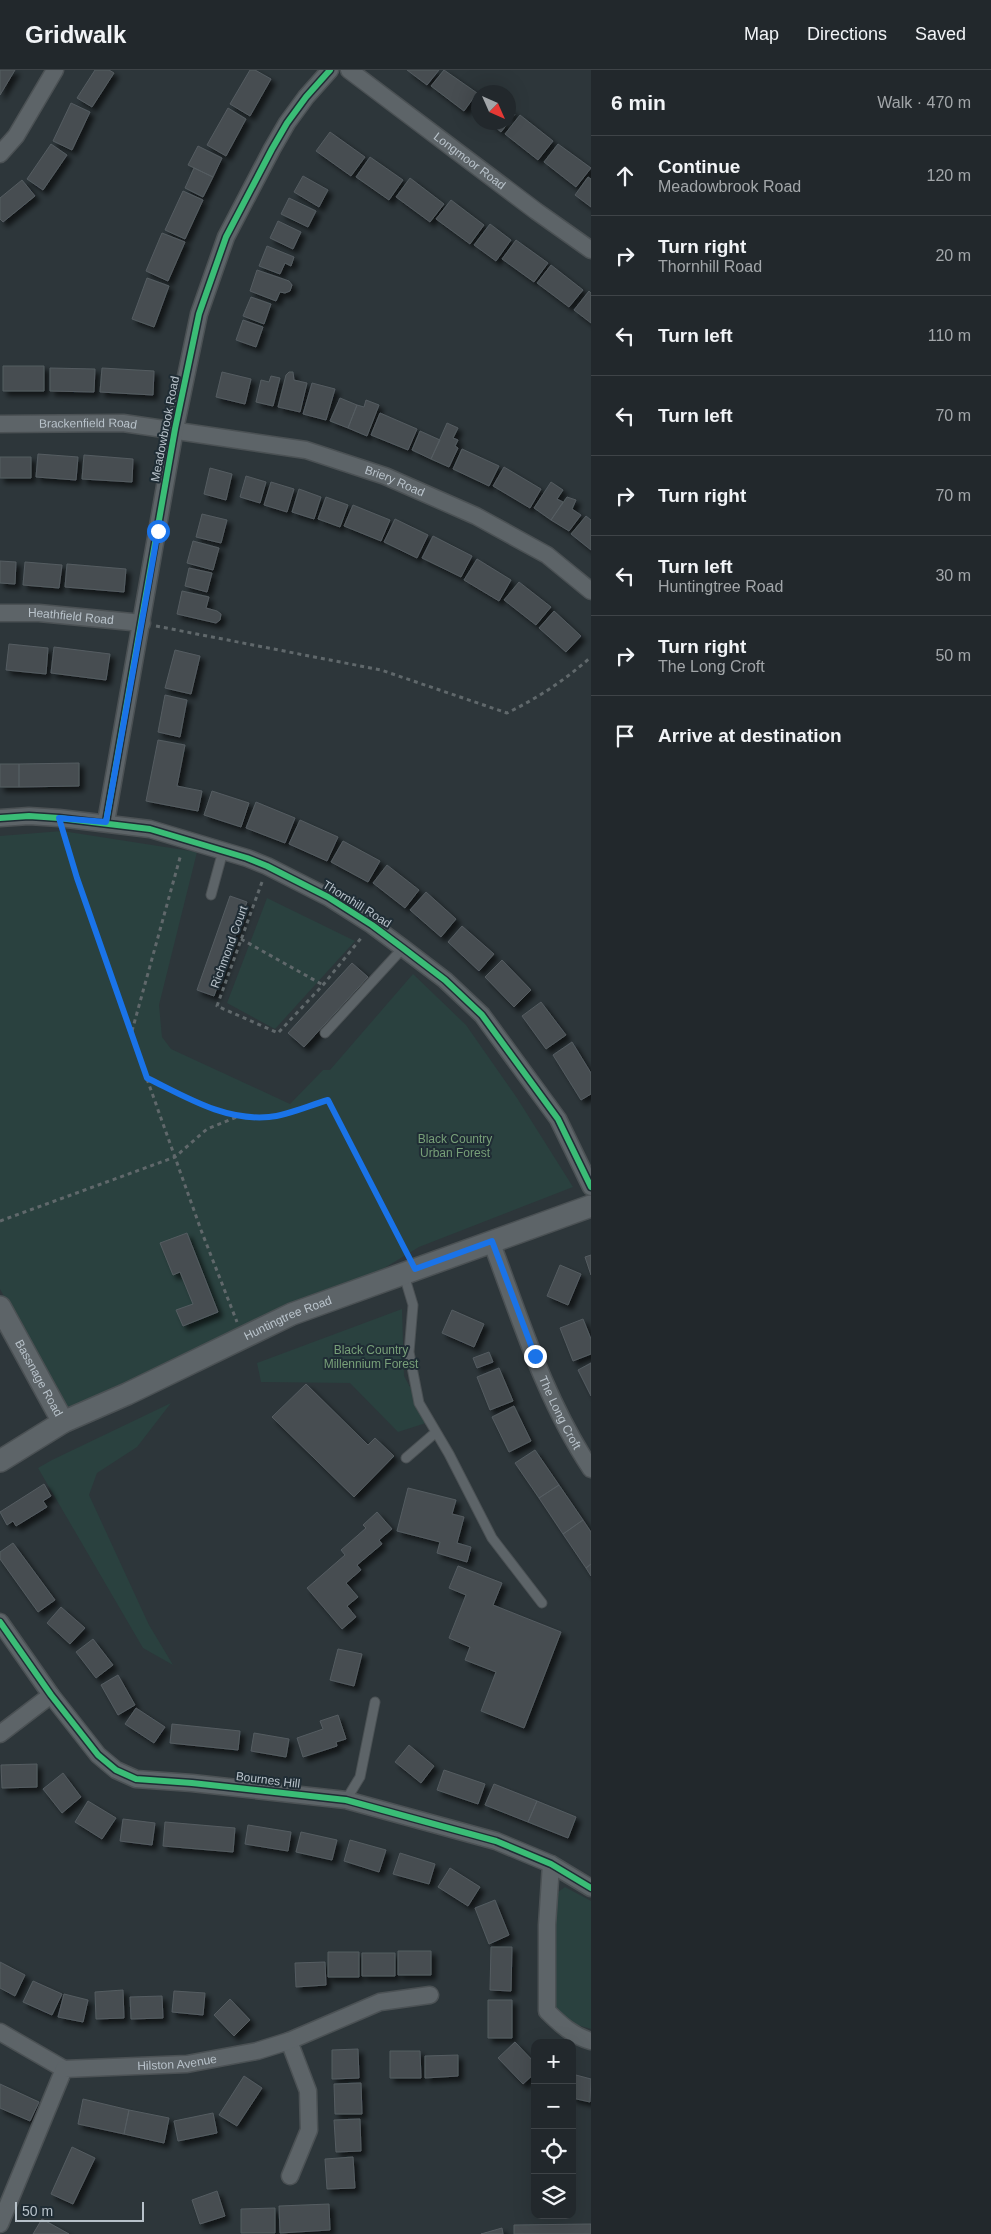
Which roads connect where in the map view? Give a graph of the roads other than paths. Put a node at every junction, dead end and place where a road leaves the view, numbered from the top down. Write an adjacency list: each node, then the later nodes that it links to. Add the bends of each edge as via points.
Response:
1 (55, 70): 4 (street, via 16,136)
2 (330, 70): 7 (street, Meadowbrook Road, via 287,123 226,237 199,314)
3 (349, 70): 5 (street, Longmoor Road)
4 (0, 154)
5 (591, 250)
6 (0, 424): 7 (street, Brackenfield Road, via 122,423)
7 (176, 429): 8 (street, Briery Road, via 306,450 385,476 476,516 523,541 547,555); 10 (street, Meadowbrook Road)
8 (591, 591)
9 (0, 613): 10 (street, Heathfield Road, via 39,613)
10 (142, 623): 12 (street, Meadowbrook Road)
11 (0, 818): 12 (street, Thornhill Road, via 29,816)
12 (106, 822): 13 (street, Thornhill Road, via 150,829)
13 (223, 851): 14 (lane); 15 (street, Thornhill Road, via 267,866 328,897)
14 (211, 895)
15 (403, 948): 16 (lane); 17 (street, Thornhill Road, via 482,1014 558,1119)
16 (325, 1033)
17 (591, 1187)
18 (591, 1206): 19 (street, Huntingtree Road)
19 (492, 1241): 20 (street, Huntingtree Road); 26 (street, The Long Croft, via 558,1410)
20 (409, 1272): 22 (street, Huntingtree Road, via 292,1314); 23 (lane, via 413,1305 409,1352 419,1403)
21 (0, 1307): 22 (street, Bassnage Road)
22 (63, 1422): 25 (street, Huntingtree Road)
23 (435, 1433): 24 (lane); 27 (lane, via 492,1538)
24 (406, 1458)
25 (0, 1461)
26 (591, 1469)
27 (542, 1602)
28 (0, 1622): 29 (street, Bournes Hill)
29 (51, 1695): 31 (street); 32 (street, Bournes Hill, via 98,1755 116,1770 136,1779)
30 (375, 1702): 32 (lane, via 360,1777)
31 (0, 1734)
32 (346, 1800): 33 (street, Bournes Hill, via 496,1842)
33 (551, 1864): 34 (street, Bournes Hill); 37 (street, via 547,2011 568,2030)
34 (591, 1888)
35 (430, 1995): 38 (street, Hilston Avenue, via 380,2002)
36 (0, 2032): 39 (street)
37 (591, 2040)
38 (289, 2041): 39 (street, Hilston Avenue, via 258,2051 187,2064); 40 (street, via 308,2091 309,2130)
39 (64, 2068): 41 (street)
40 (290, 2176)
41 (0, 2224)

